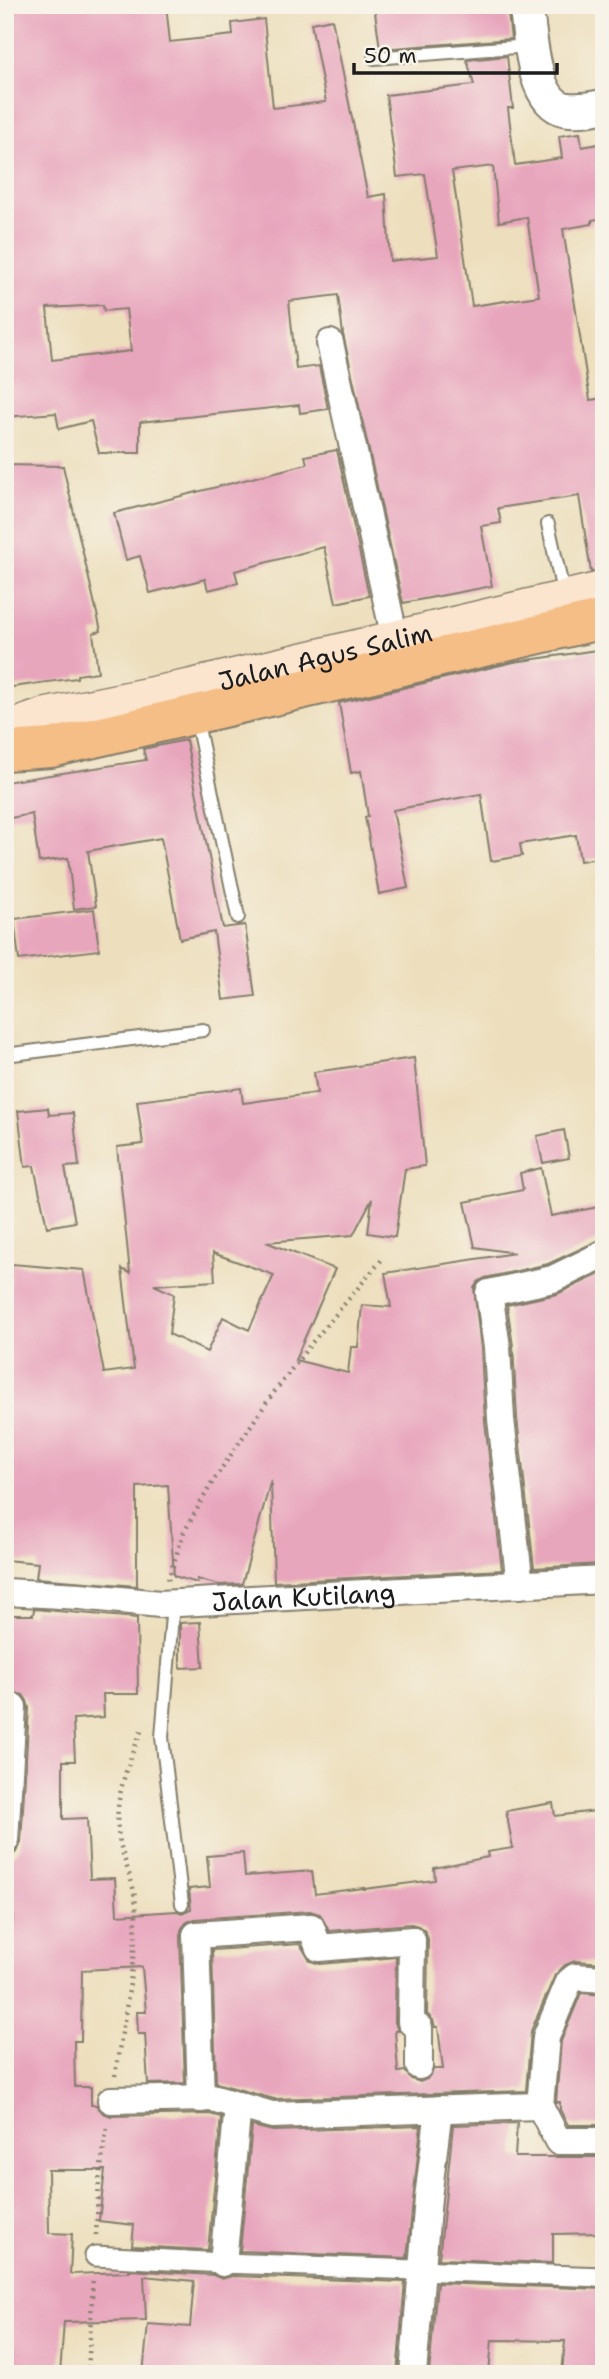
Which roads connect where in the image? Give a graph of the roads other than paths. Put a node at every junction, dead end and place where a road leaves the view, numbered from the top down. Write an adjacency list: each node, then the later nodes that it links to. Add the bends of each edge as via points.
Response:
1 (526, 5): 2 (street)
2 (532, 45): 3 (lane); 4 (street, via 536,73 547,97 562,109)
3 (374, 58)
4 (595, 108)
5 (330, 343): 11 (street)
6 (548, 524): 8 (lane)
7 (604, 590): 8 (main road, Jalan Agus Salim)
8 (564, 600): 10 (main road, Jalan Agus Salim)
9 (604, 619): 10 (main road)
10 (530, 622): 11 (main road, Jalan Agus Salim); 12 (main road)
11 (395, 639): 12 (main road, Jalan Agus Salim)
12 (193, 701): 14 (main road, Jalan Agus Salim); 16 (main road, via 51,748); 17 (lane)
13 (5, 717): 14 (main road)
14 (45, 717): 15 (main road)
15 (5, 730)
16 (5, 751)
17 (239, 917)
18 (203, 1030): 19 (lane)
19 (5, 1055)
20 (604, 1255): 22 (street, via 553,1279 489,1293)
21 (604, 1580): 22 (street, Jalan Kutilang)
22 (520, 1586): 24 (street, Jalan Kutilang)
23 (5, 1592): 24 (street, Jalan Kutilang)
24 (173, 1603): 27 (lane, via 162,1737)
25 (5, 1706): 26 (street, via 13,1707)
26 (5, 1841)
27 (182, 1904)
28 (604, 1979): 33 (street, via 575,1977 569,1982 546,2037)
29 (419, 2066): 30 (street, via 419,2028 411,2022 412,1940 319,1948 311,1927 197,1935)
30 (201, 2099): 31 (street); 32 (street)
31 (111, 2100)
32 (238, 2105): 34 (street, via 272,2115); 37 (street)
33 (540, 2106): 34 (street); 35 (street, via 558,2141)
34 (439, 2109): 38 (street)
35 (604, 2141)
36 (95, 2256): 37 (street)
37 (223, 2263): 38 (street)
38 (422, 2270): 39 (street); 40 (street)
39 (604, 2277)
40 (413, 2374)

